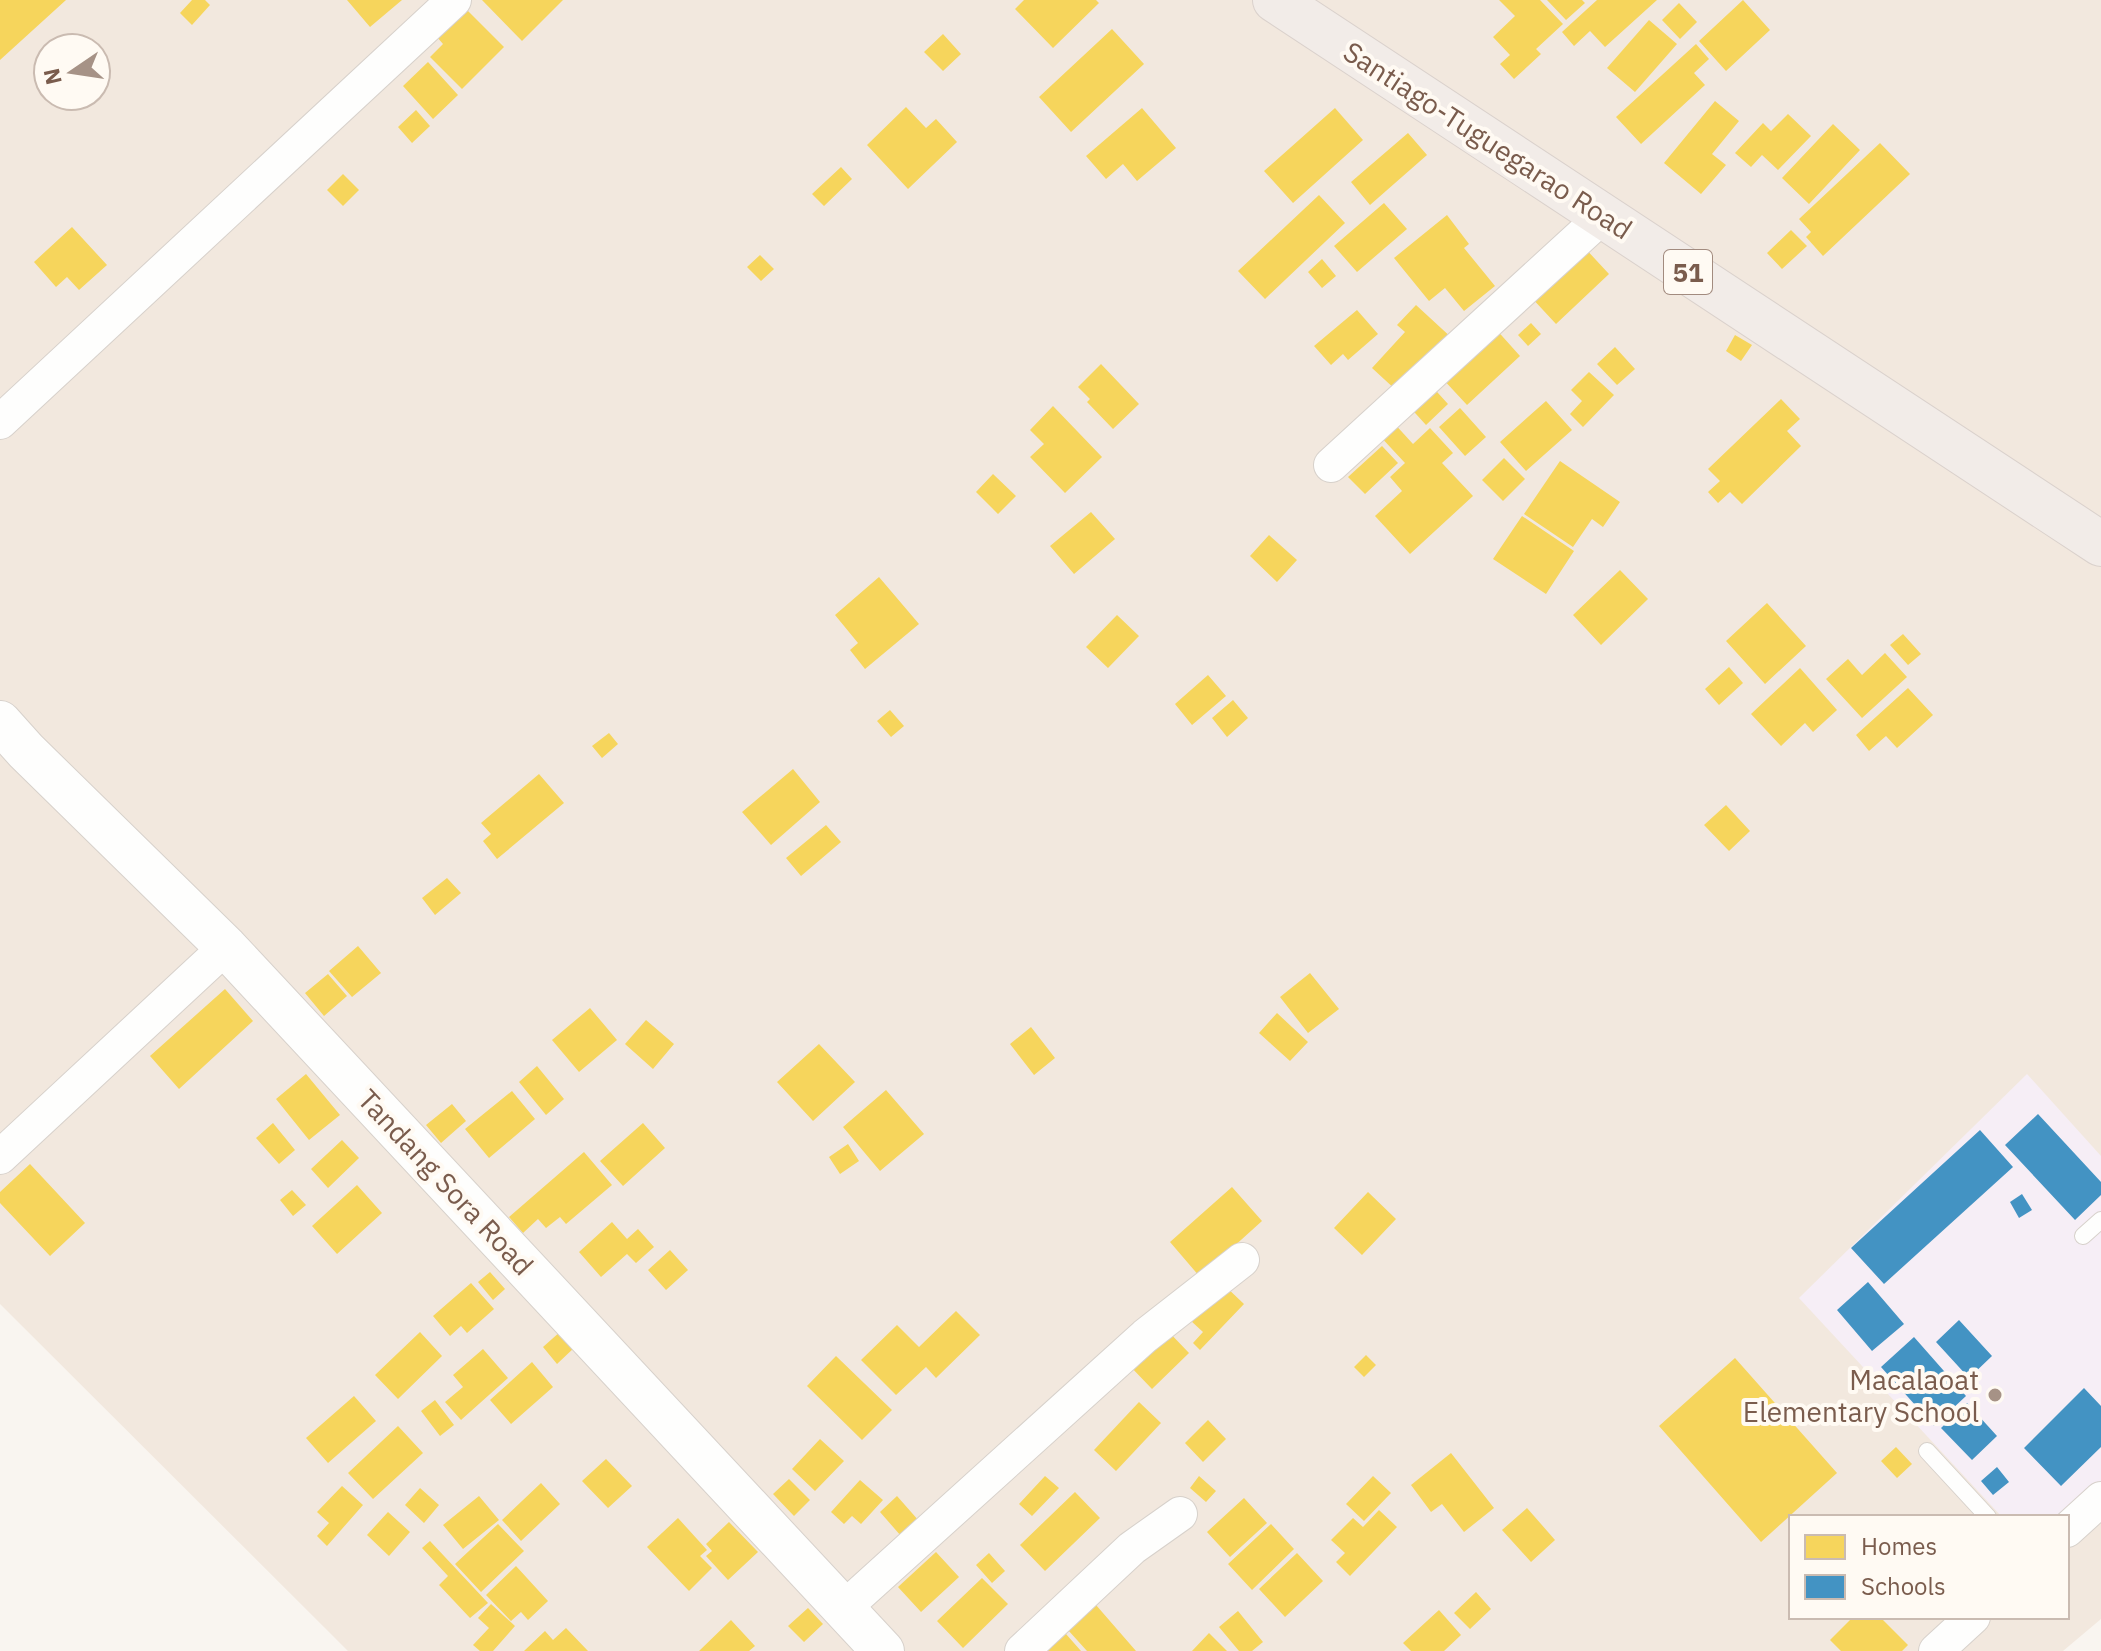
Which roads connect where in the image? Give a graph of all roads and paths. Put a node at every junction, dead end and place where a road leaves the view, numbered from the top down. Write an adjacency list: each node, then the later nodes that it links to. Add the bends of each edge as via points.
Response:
1 (454, 0): 4 (street)
2 (1275, 0): 3 (highway, Santiago-Tuguegarao Road / 51)
3 (1603, 216): 5 (street); 6 (highway, Santiago-Tuguegarao Road / 51)
4 (0, 422)
5 (1331, 465)
6 (2101, 544)
7 (0, 722): 8 (street, Tandang Sora Road)
8 (226, 947): 9 (street); 18 (street, Tandang Sora Road)
9 (0, 1157)
10 (2101, 1220): 11 (lane)
11 (2083, 1236)
12 (1242, 1260): 18 (street, via 1145,1336)
13 (1927, 1451): 16 (lane)
14 (2101, 1499): 17 (street)
15 (1180, 1514): 21 (street, via 1132,1548)
16 (1986, 1515)
17 (2069, 1528)
18 (844, 1608): 20 (street, Tandang Sora Road)
19 (1971, 1619): 22 (street)
20 (872, 1647)
21 (1022, 1651)
22 (1936, 1651)

